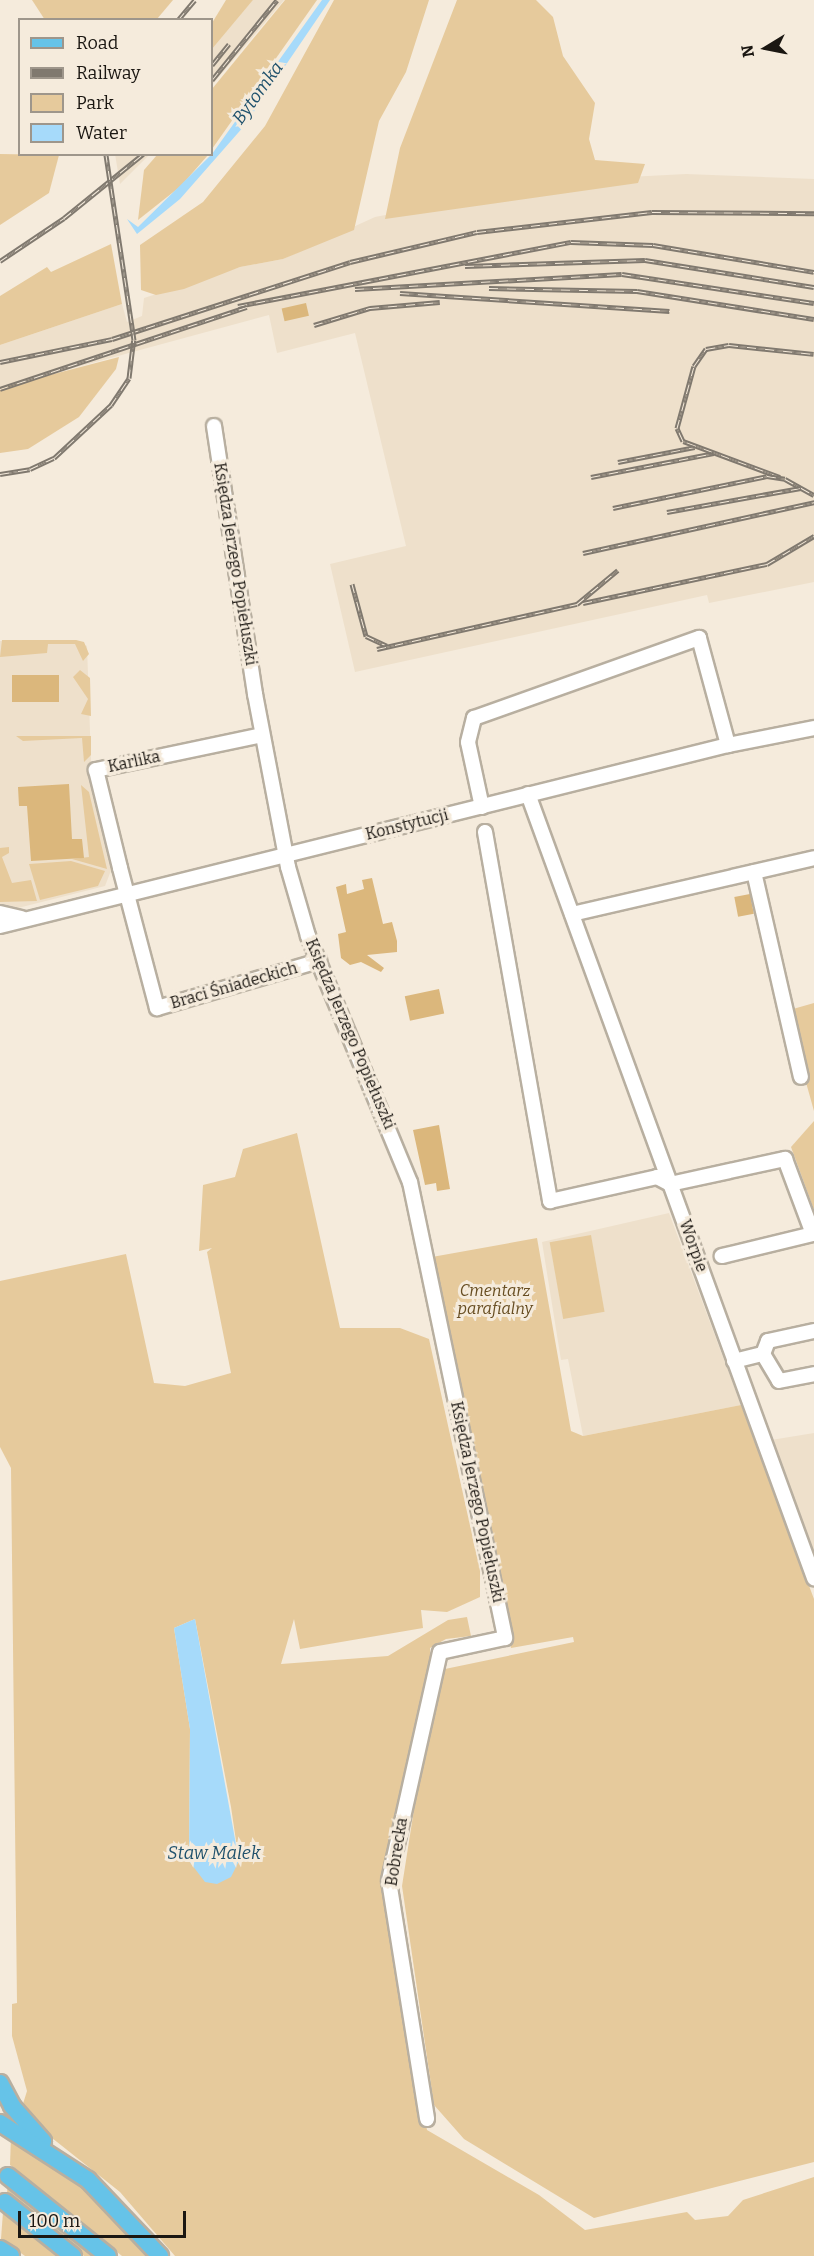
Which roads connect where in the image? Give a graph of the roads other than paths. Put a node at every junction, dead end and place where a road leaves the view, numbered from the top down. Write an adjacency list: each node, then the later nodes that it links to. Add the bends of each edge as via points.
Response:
1 (214, 426): 3 (street, Księdza Jerzego Popiełuszki)
2 (814, 728): 4 (street, Konstytucji)
3 (262, 735): 8 (street, Księdza Jerzego Popiełuszki); 11 (street, Karlika, via 96,770)
4 (728, 745): 5 (street, Konstytucji); 6 (street, via 699,638 474,718 468,742)
5 (528, 794): 6 (street, Konstytucji); 13 (street, Worpie)
6 (482, 807): 8 (street, Konstytucji)
7 (485, 832): 19 (street, via 550,1201 657,1177)
8 (286, 855): 11 (street, Konstytucji); 17 (street, Księdza Jerzego Popiełuszki)
9 (814, 858): 10 (street)
10 (754, 872): 13 (street); 18 (street)
11 (128, 894): 14 (street, Konstytucji); 17 (street, Braci Śniadeckich, via 157,1008)
12 (0, 913): 14 (street)
13 (572, 914): 19 (street, Worpie)
14 (26, 919): 15 (street, Konstytucji); 16 (street)
15 (0, 926)
16 (0, 936)
17 (319, 961): 26 (street, Księdza Jerzego Popiełuszki, via 410,1182)
18 (801, 1077)
19 (670, 1184): 20 (street, via 785,1159 813,1234); 23 (street, Worpie)
20 (723, 1256)
21 (814, 1331): 22 (street, via 768,1341)
22 (763, 1354): 23 (street); 24 (street, via 779,1381)
23 (734, 1361): 25 (street, Worpie)
24 (814, 1374)
25 (814, 1578)
26 (505, 1638): 28 (street, Bobrecka, via 441,1652 389,1881)
27 (0, 2083): 30 (main road, via 23,2120)
28 (427, 2119)
29 (0, 2123): 30 (main road)
30 (56, 2155): 37 (main road, via 131,2220)
31 (9, 2176): 36 (main road)
32 (5, 2202): 35 (main road)
33 (0, 2249): 34 (main road)
34 (11, 2256)
35 (73, 2256)
36 (108, 2256)
37 (160, 2256)

